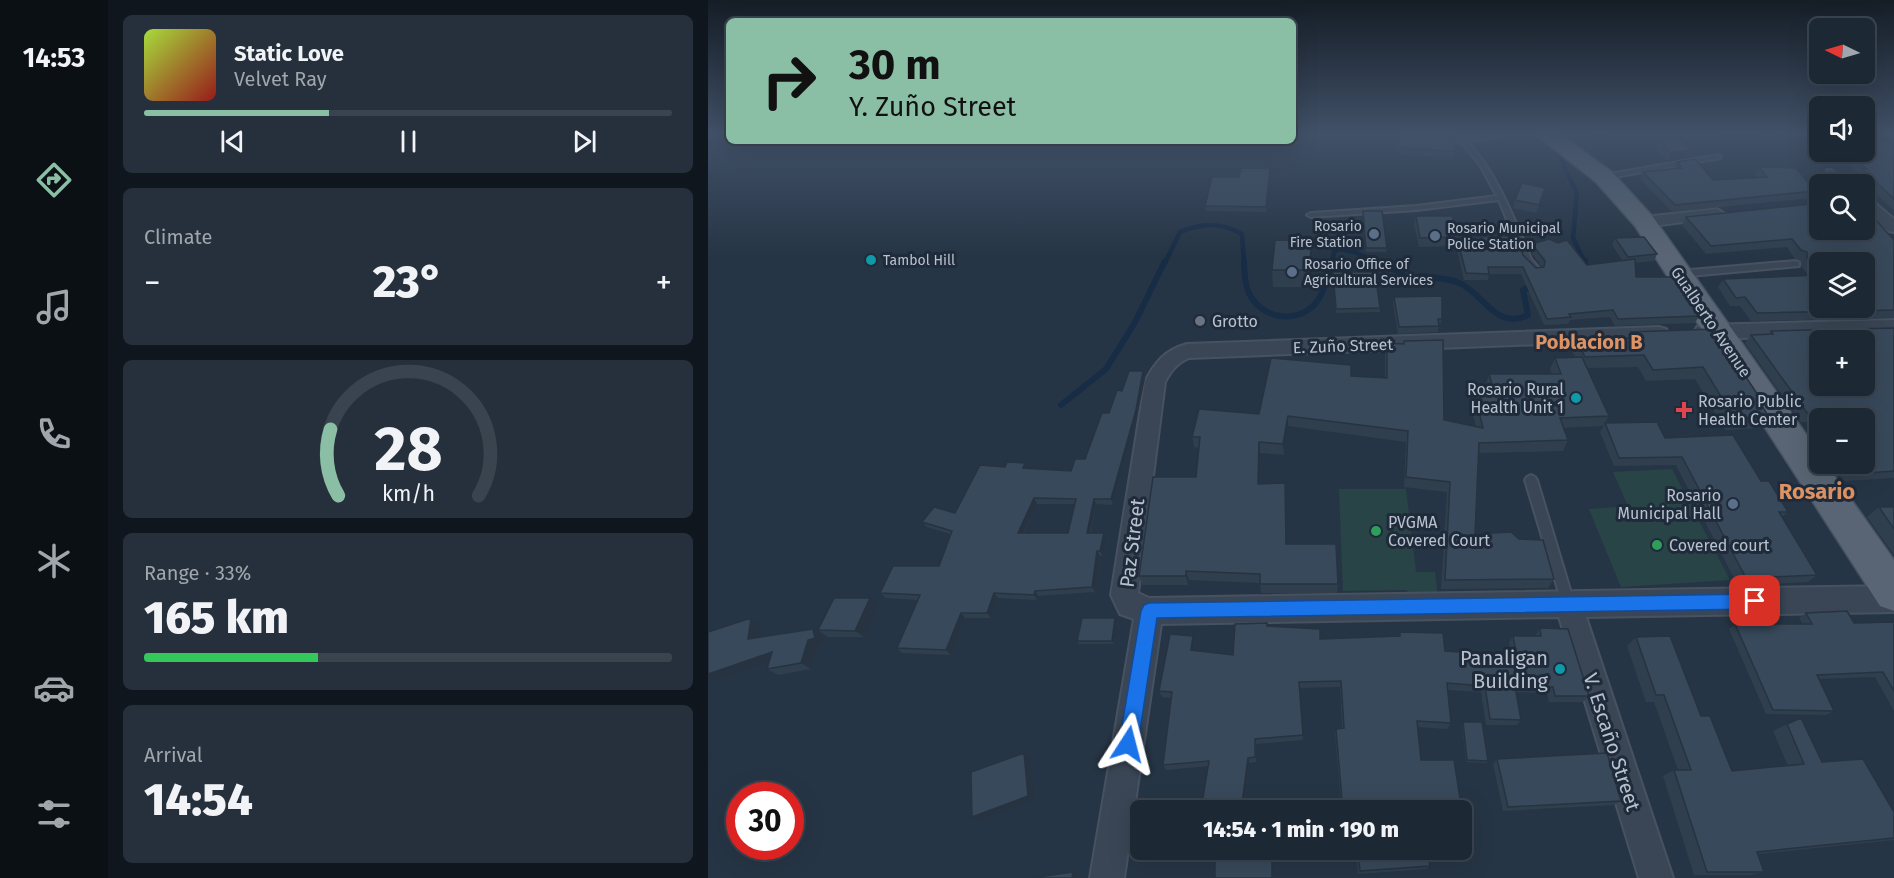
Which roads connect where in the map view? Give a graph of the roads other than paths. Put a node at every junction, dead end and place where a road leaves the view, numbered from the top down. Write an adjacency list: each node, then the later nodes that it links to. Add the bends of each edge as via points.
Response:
1 (1486, 174): 5 (lane)
2 (1600, 174): 4 (main road, Gualberto Avenue)
3 (1621, 174): 4 (lane)
4 (1604, 177): 9 (main road, Gualberto Avenue)
5 (1500, 198): 8 (lane); 12 (lane, via 1527,260)
6 (1875, 211): 10 (street)
7 (1737, 212): 9 (street)
8 (1311, 215)
9 (1644, 222): 13 (main road, Gualberto Avenue)
10 (1894, 227)
11 (1796, 264): 13 (lane)
12 (1537, 270)
13 (1679, 274): 15 (main road, Gualberto Avenue)
14 (1894, 327): 15 (street, E. Zuño Street)
15 (1717, 331): 16 (street, E. Zuño Street); 18 (main road, Gualberto Avenue)
16 (1187, 351): 21 (street, Paz Street, via 1173,355 1155,382 1125,577 1124,595 1130,605)
17 (1531, 480): 20 (lane)
18 (1894, 593)
19 (1894, 599): 20 (street)
20 (1569, 605): 21 (street); 23 (street, V. Escaño Street)
21 (1149, 611): 22 (street, Paz Street)
22 (1107, 878)
23 (1656, 878)

